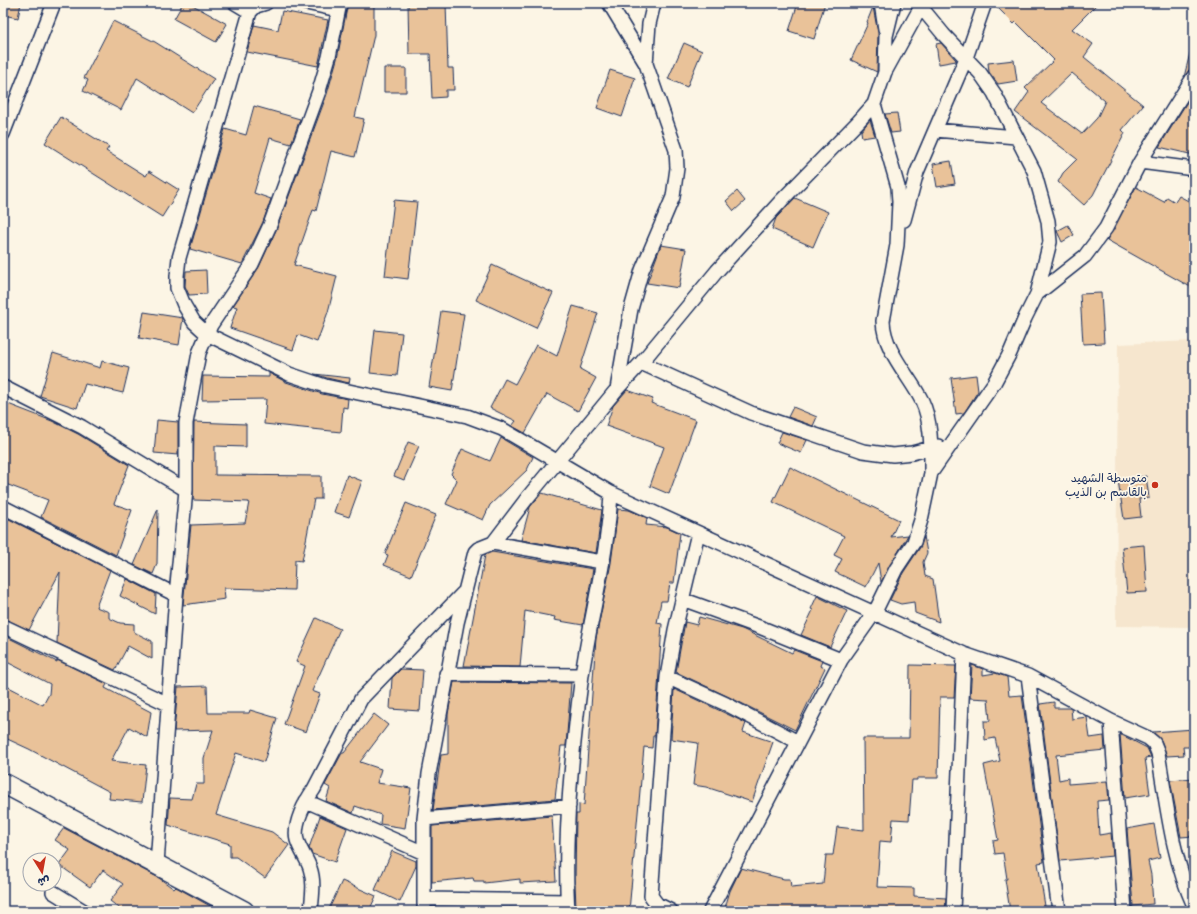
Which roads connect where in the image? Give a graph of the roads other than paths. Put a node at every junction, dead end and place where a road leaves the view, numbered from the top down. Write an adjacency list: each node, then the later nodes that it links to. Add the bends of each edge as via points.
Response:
1 (54, 3): 20 (street)
2 (235, 3): 12 (street)
3 (266, 3): 12 (street, via 256,6)
4 (306, 3): 11 (street)
5 (609, 3): 15 (street)
6 (654, 3): 15 (street, via 649,24)
7 (881, 3): 13 (street)
8 (894, 3): 13 (street)
9 (985, 3): 14 (street)
10 (922, 5): 14 (street, via 935,25); 16 (street)
11 (339, 6): 26 (street, via 319,91 270,225 252,264)
12 (250, 12): 26 (street, via 176,276 177,288 184,305 194,322)
13 (886, 36): 16 (street)
14 (966, 58): 19 (street); 21 (street, via 990,88)
15 (646, 64): 29 (street, via 676,150 677,168 673,197 642,270 631,309)
16 (885, 72): 18 (street)
17 (1194, 76): 22 (street)
18 (874, 104): 24 (street, via 898,187); 27 (street, via 716,271)
19 (934, 130): 21 (street); 24 (street, via 917,172)
20 (3, 134)
21 (1016, 137): 25 (street, via 1034,171 1048,221 1050,242)
22 (1140, 162): 23 (street); 25 (street, via 1102,234 1085,256)
23 (1194, 169)
24 (897, 245): 31 (street, via 883,321 884,333 922,401 928,418)
25 (1038, 294): 30 (street, via 994,382)
26 (207, 334): 32 (street, via 289,374 325,386 467,416 502,429); 34 (street, via 198,353 186,423)
27 (641, 363): 29 (street); 31 (street, via 751,413 863,451 894,454)
28 (3, 387): 34 (street, via 82,427)
29 (617, 389): 32 (street)
30 (954, 439): 31 (street); 33 (street)
31 (930, 448): 33 (street)
32 (557, 462): 35 (street); 38 (street)
33 (931, 473): 43 (street, via 914,542 896,569)
34 (186, 490): 41 (street)
35 (611, 492): 37 (street); 39 (street, via 610,525)
36 (3, 507): 41 (street)
37 (698, 533): 42 (street); 43 (street)
38 (493, 543): 39 (street); 40 (street, via 475,552)
39 (602, 562): 48 (street)
40 (463, 593): 47 (street); 55 (street, via 361,699)
41 (176, 595): 51 (street)
42 (682, 599): 46 (street); 50 (street)
43 (875, 612): 45 (street); 46 (street)
44 (3, 626): 51 (street)
45 (964, 654): 49 (street); 69 (street)
46 (841, 660): 53 (street)
47 (446, 674): 48 (street); 57 (street)
48 (582, 675): 56 (street)
49 (1028, 676): 52 (street); 70 (street)
50 (667, 678): 53 (street, via 726,704); 67 (street, via 651,891 653,900)
51 (168, 704): 59 (street)
52 (1111, 721): 63 (street, via 1148,738 1157,747 1172,835 1183,881); 71 (street)
53 (798, 742): 68 (street)
54 (3, 783): 59 (street)
55 (306, 801): 58 (street); 66 (street, via 296,830 297,841 310,869 313,883)
56 (569, 806): 57 (street); 62 (street)
57 (424, 819): 58 (street)
58 (424, 853): 61 (street)
59 (157, 864): 65 (street)
60 (53, 892): 64 (street)
61 (424, 905): 62 (street)
62 (568, 906)
63 (1194, 906)
64 (84, 911)
65 (244, 911)
66 (311, 911)
67 (671, 911)
68 (710, 911)
69 (953, 911)
70 (1059, 911)
71 (1125, 911)

